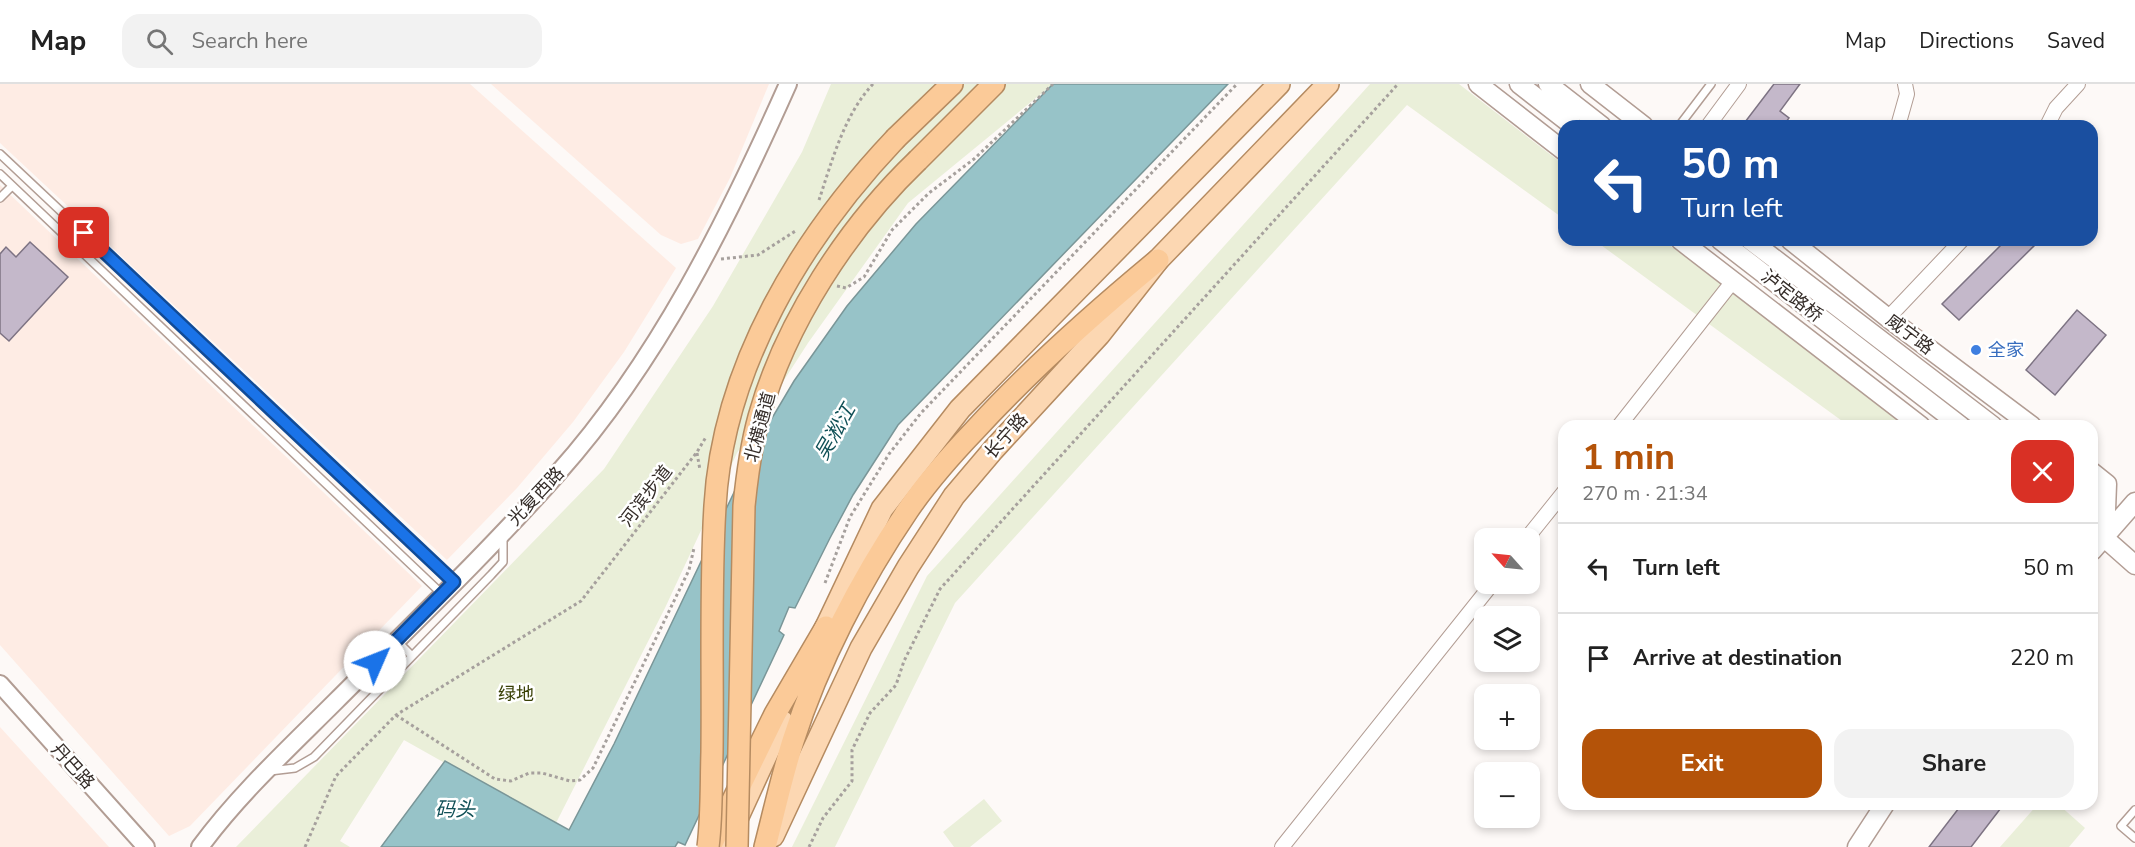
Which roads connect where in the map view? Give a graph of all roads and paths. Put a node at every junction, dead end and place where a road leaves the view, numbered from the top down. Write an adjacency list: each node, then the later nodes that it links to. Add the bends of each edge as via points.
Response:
1 (788, 84): 37 (street, 光复西路)
2 (873, 84): 28 (path, via 852,114 817,205)
3 (952, 84): 71 (highway, 北横通道, bridge, via 896,138 837,206 779,296 732,408 715,505 711,792)
4 (994, 84): 75 (highway, 北横通道, bridge, via 860,222 788,343 760,416 744,506)
5 (1053, 84): 39 (path, via 892,230 864,277 846,288)
6 (1279, 84): 62 (main road, via 960,409 882,509)
7 (1329, 84): 36 (main road, 长宁路)
8 (1398, 84): 77 (path, via 940,589 896,685 870,712 852,750 852,781 823,818)
9 (1478, 84): 24 (main road)
10 (1519, 84): 17 (main road)
11 (1548, 84): 18 (main road)
12 (1590, 84): 19 (main road)
13 (1712, 84): 20 (lane)
14 (1739, 84): 21 (street)
15 (1905, 84): 22 (street, via 1907,94)
16 (2078, 84): 23 (street)
17 (1565, 120)
18 (1594, 120)
19 (1636, 120)
20 (1684, 120)
21 (1712, 120)
22 (1900, 120)
23 (2050, 120)
24 (1558, 146)
25 (0, 154): 60 (lane)
26 (0, 174): 27 (lane)
27 (12, 186): 29 (lane); 60 (lane)
28 (825, 196)
29 (0, 198)
30 (803, 222): 37 (path, via 796,231 758,255)
31 (1688, 246): 38 (main road)
32 (1728, 246): 44 (main road, 泸定路桥)
33 (1758, 246): 41 (main road, 泸定路桥)
34 (1798, 246): 40 (main road, 威宁路)
35 (1956, 246): 40 (street)
36 (1158, 260): 76 (main road, 长宁路, via 1099,335 954,496 861,648); 76 (highway, via 1000,403 909,508 877,558 831,648 794,740)
37 (702, 262): 56 (street, 光复西路, via 606,414)
38 (1733, 281): 42 (street); 43 (main road)
39 (836, 286)
40 (1888, 318): 46 (main road, 威宁路)
41 (1875, 337): 45 (main road, 威宁路)
42 (1624, 420)
43 (1913, 420)
44 (1953, 420)
45 (1985, 420)
46 (2024, 420)
47 (710, 431): 48 (path, 河滨步道)
48 (697, 452): 49 (path); 66 (path, 河滨步道, via 582,601)
49 (701, 476)
50 (2098, 477): 53 (main road, via 2107,484)
51 (1558, 499): 54 (street)
52 (2135, 502): 55 (main road)
53 (2098, 527)
54 (1535, 528)
55 (2098, 531)
56 (503, 532): 60 (street, 光复西路); 64 (lane, via 503,562)
57 (2098, 533): 59 (main road)
58 (694, 540): 66 (path, via 689,570 592,768 580,780 562,780 542,773 529,773 511,781 495,779)
59 (2135, 565)
60 (449, 588): 63 (street, 光复西路)
61 (1484, 594): 78 (street)
62 (826, 627): 71 (highway, via 775,714)
63 (397, 641): 64 (lane); 67 (street, 光复西路)
64 (412, 656): 67 (lane, via 314,757 295,768)
65 (0, 684): 72 (street, 丹巴路)
66 (396, 715): 74 (path, 河滨步道, via 336,776)
67 (266, 771): 73 (street, 光复西路)
68 (1881, 810): 79 (main road)
69 (2135, 810): 70 (lane, via 2121,826)
70 (2135, 838)
71 (715, 843)
72 (146, 847)
73 (200, 847)
74 (305, 847)
75 (737, 847)
76 (767, 847)
77 (809, 847)
78 (1282, 847)
79 (1857, 847)

